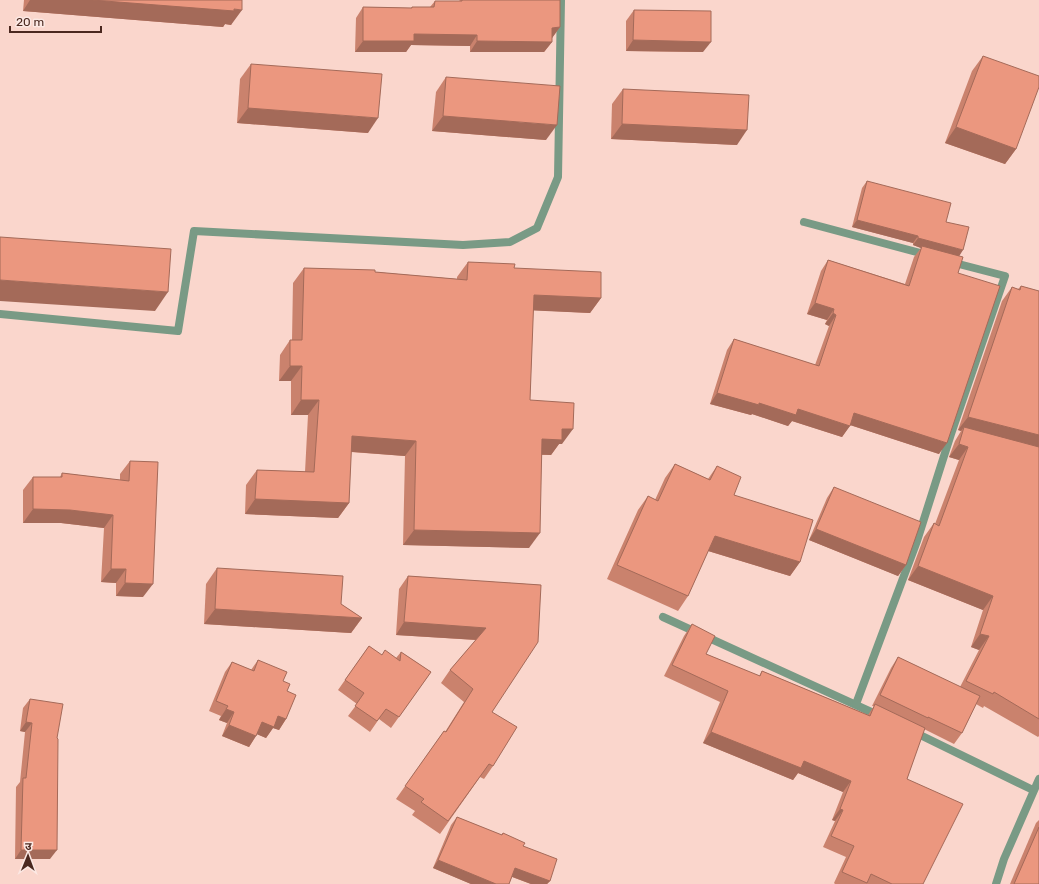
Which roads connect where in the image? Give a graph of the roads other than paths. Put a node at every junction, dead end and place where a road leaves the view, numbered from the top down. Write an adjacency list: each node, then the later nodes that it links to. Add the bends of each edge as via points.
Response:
1 (561, 0): 3 (street, via 558,177 537,228 510,242 463,245 194,230 178,331)
2 (804, 222): 5 (street, via 1005,276 955,434)
3 (0, 314)
4 (663, 617): 5 (street)
5 (856, 704): 6 (street)
6 (885, 718)
7 (906, 729): 9 (street)
8 (1039, 779): 9 (street)
9 (1033, 790): 10 (street)
10 (996, 884)

